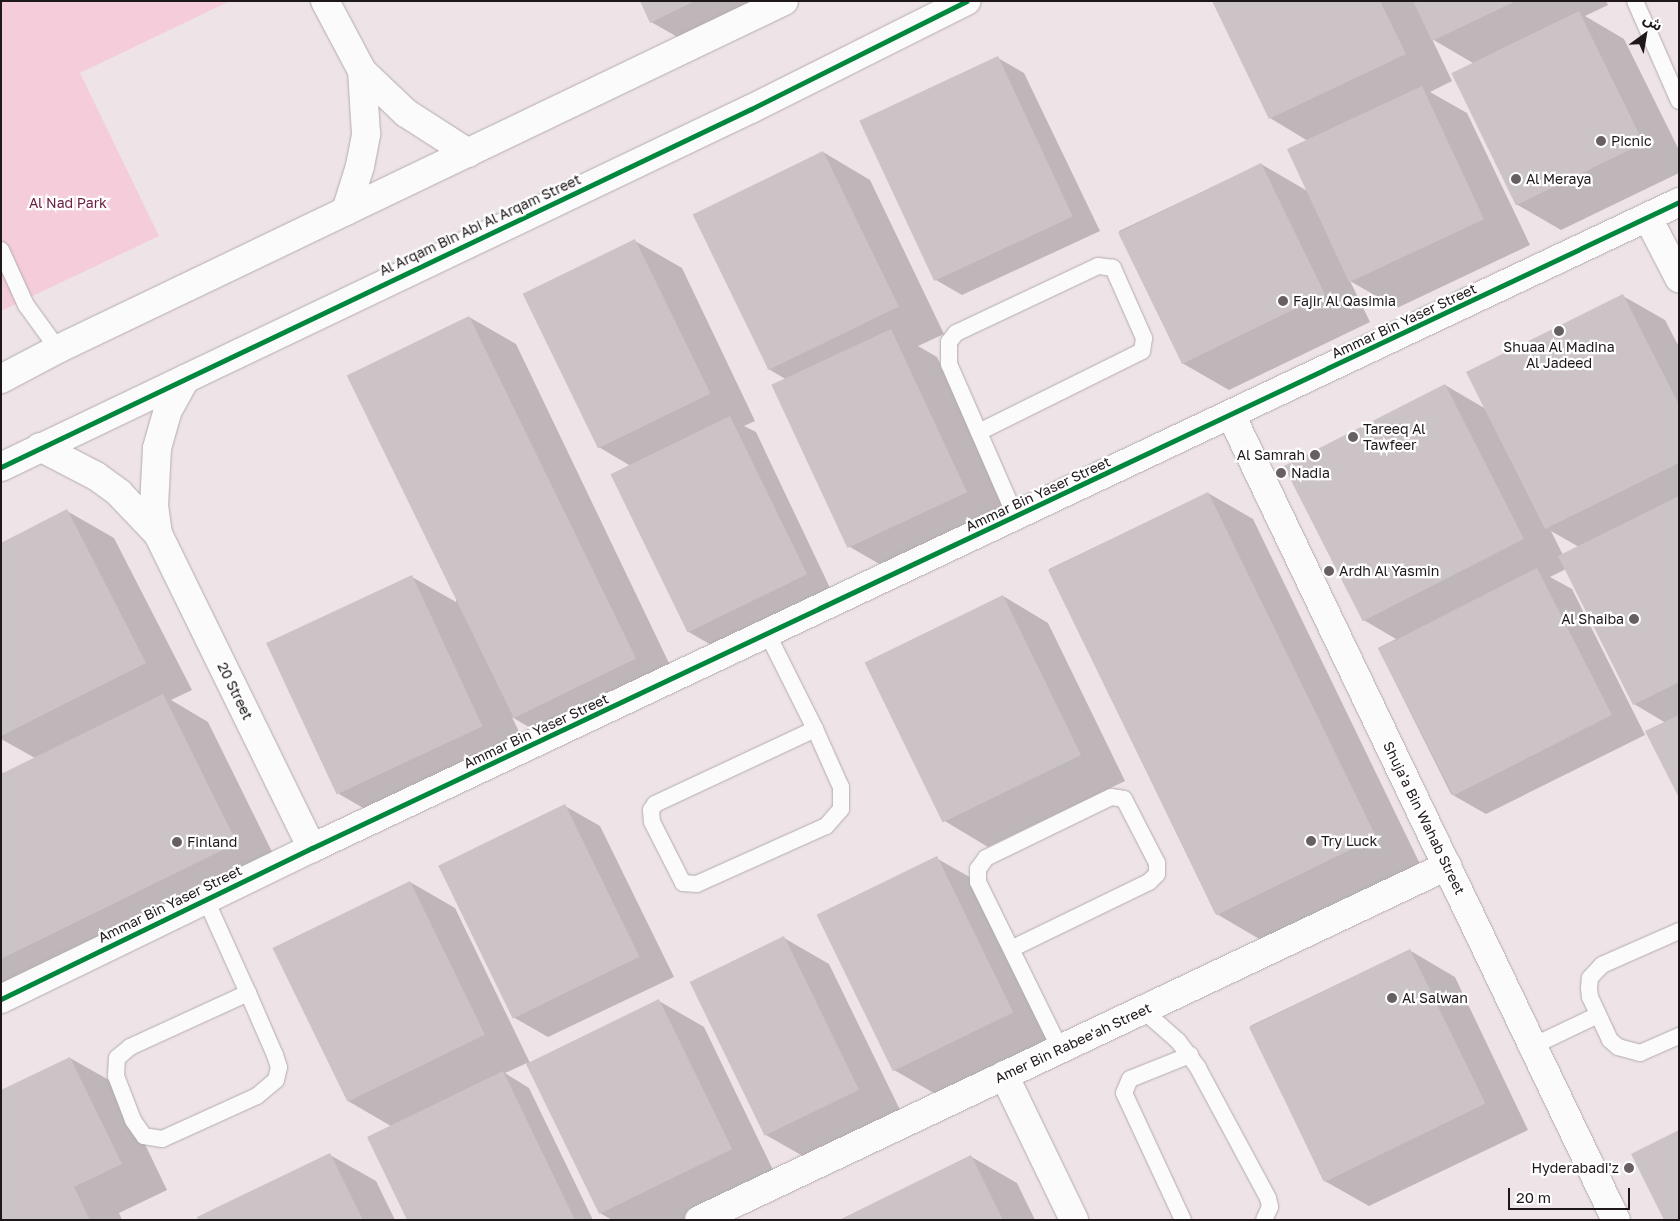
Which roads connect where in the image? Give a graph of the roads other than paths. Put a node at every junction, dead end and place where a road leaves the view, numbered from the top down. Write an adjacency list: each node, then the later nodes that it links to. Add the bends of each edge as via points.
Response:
1 (325, 1): 5 (street)
2 (784, 1): 7 (street)
3 (967, 1): 15 (street, Al Arqam Bin Abi Al Arqam Street, via 742,113)
4 (1635, 1): 6 (lane)
5 (362, 71): 7 (street, via 406,113); 9 (street, via 366,134)
6 (1679, 102)
7 (468, 153): 9 (street)
8 (1679, 202): 10 (street, Ammar Bin Yaser Street)
9 (346, 211): 13 (street)
10 (1648, 218): 12 (street); 16 (street, Ammar Bin Yaser Street)
11 (1, 250): 13 (lane, via 26,305)
12 (1679, 278)
13 (58, 349): 14 (street)
14 (1, 379)
15 (185, 379): 18 (street, Al Arqam Bin Abi Al Arqam Street); 21 (street, 20 Street, via 167,412 157,448 154,506)
16 (1231, 415): 20 (street, Ammar Bin Yaser Street); 25 (street, Shuja'a Bin Wahab Street)
17 (979, 432): 17 (lane, via 1142,350 1144,338 1112,268 1098,266 956,333 948,342 946,353); 20 (lane)
18 (40, 446): 19 (street, Al Arqam Bin Abi Al Arqam Street); 21 (street, 20 Street, via 96,476 126,500)
19 (1, 467)
20 (1016, 517): 22 (street, Ammar Bin Yaser Street)
21 (158, 534): 24 (street, 20 Street)
22 (768, 635): 23 (lane); 24 (street, Ammar Bin Yaser Street)
23 (815, 729): 23 (lane, via 842,787 841,809 836,819 697,884 683,883 652,822 651,810 655,804)
24 (312, 848): 26 (street, Ammar Bin Yaser Street)
25 (1447, 866): 31 (street, Amer Bin Rabee'ah Street); 34 (street, Shuja'a Bin Wahab Street)
26 (206, 900): 29 (lane); 30 (street, Ammar Bin Yaser Street)
27 (1679, 931): 32 (lane, via 1595,971 1589,988)
28 (1013, 948): 28 (lane, via 1149,882 1157,874 1157,863 1124,799 1111,797 981,863 978,882); 35 (lane)
29 (248, 993): 29 (lane, via 275,1055 278,1067 276,1080 257,1096 162,1139 144,1136 132,1120 116,1076 117,1058 130,1047)
30 (1, 999)
31 (1143, 1010): 35 (street, Amer Bin Rabee'ah Street); 36 (lane, via 1165,1027)
32 (1598, 1015): 33 (lane, via 1610,1040 1630,1052 1650,1050); 34 (lane)
33 (1679, 1036)
34 (1533, 1046): 42 (street, Shuja'a Bin Wahab Street)
35 (1060, 1049): 37 (street, Amer Bin Rabee'ah Street)
36 (1190, 1055): 40 (lane, via 1130,1079 1124,1094); 41 (lane, via 1268,1198 1270,1207)
37 (1004, 1075): 38 (street, Amer Bin Rabee'ah Street); 39 (street)
38 (698, 1220)
39 (1074, 1220)
40 (1183, 1220)
41 (1264, 1220)
42 (1616, 1220)

